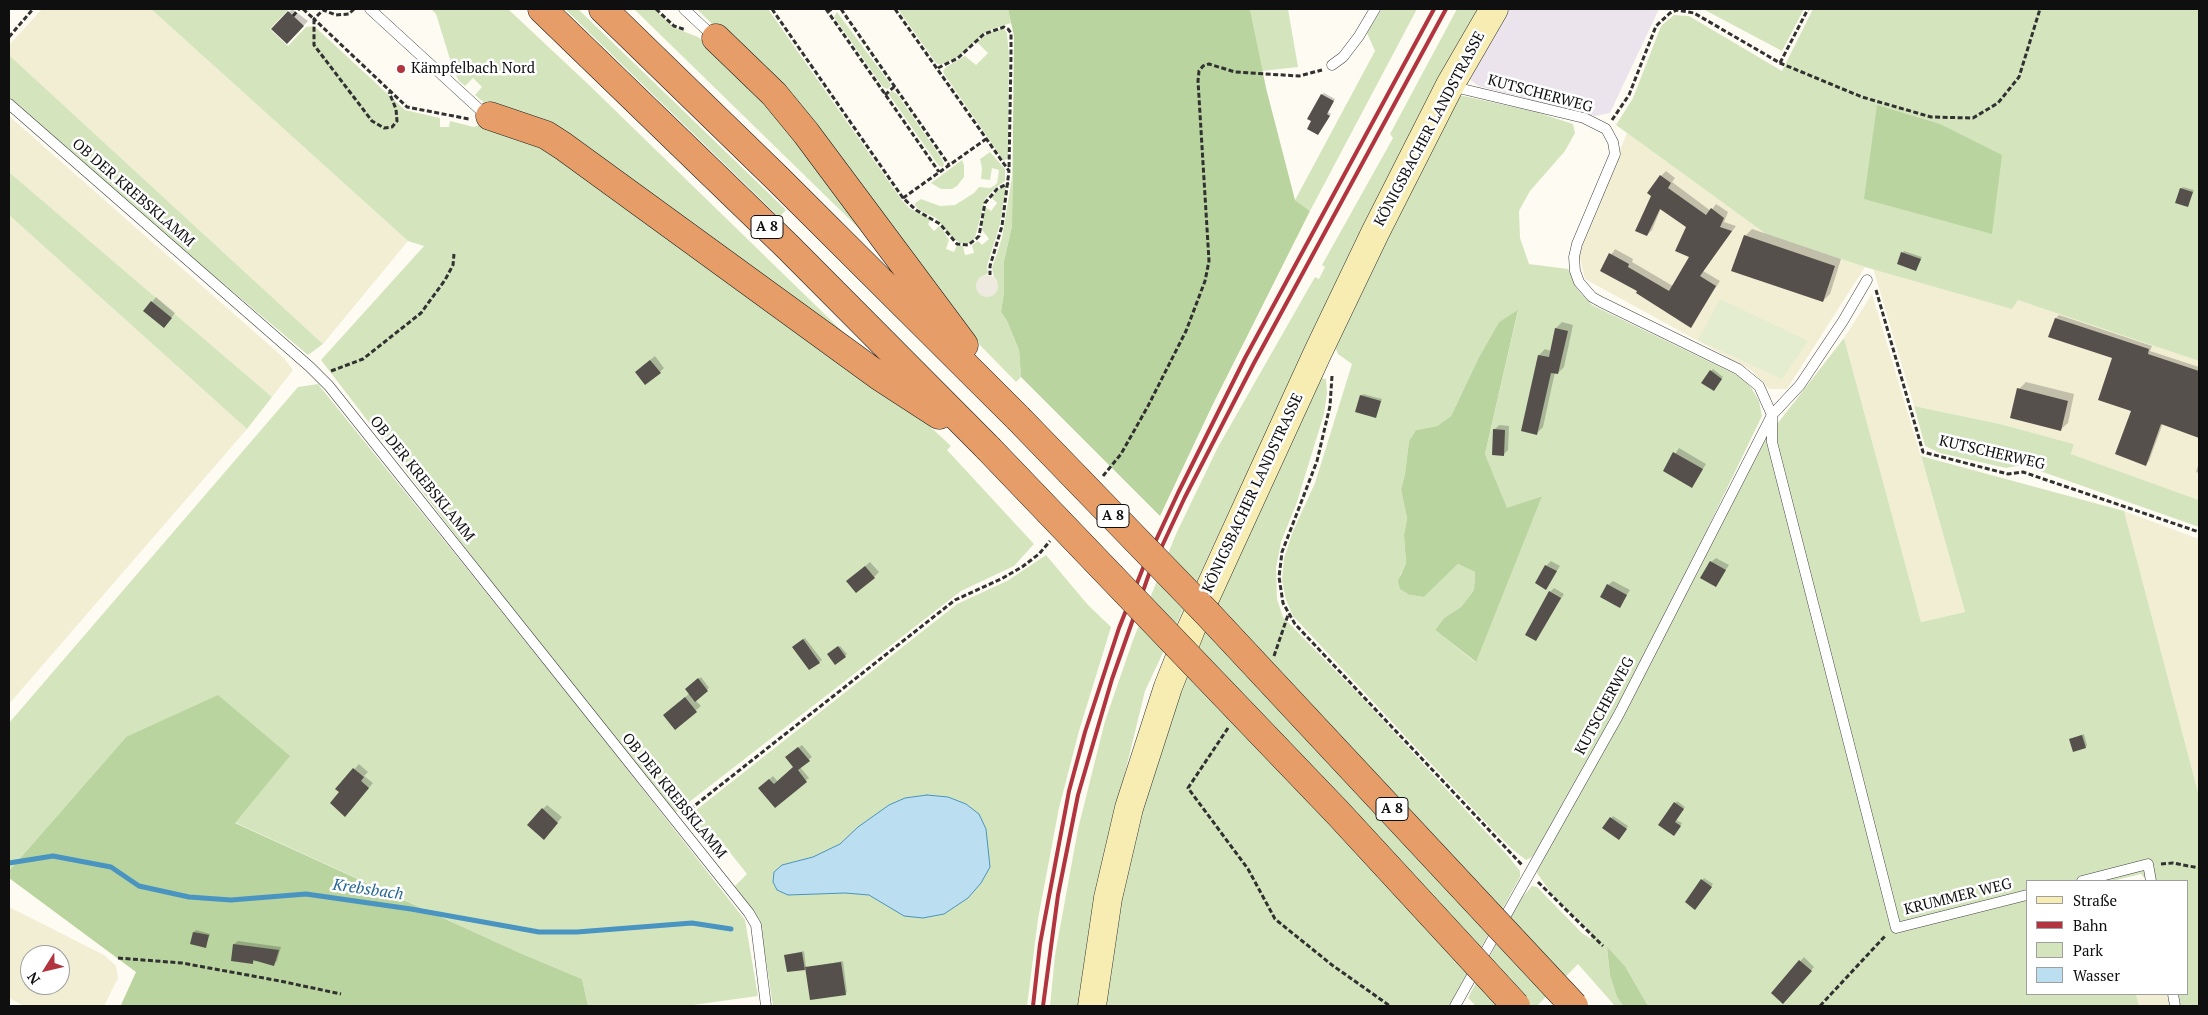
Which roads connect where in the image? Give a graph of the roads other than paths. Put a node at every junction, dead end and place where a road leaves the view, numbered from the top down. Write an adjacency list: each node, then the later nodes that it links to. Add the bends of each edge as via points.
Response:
1 (370, 9): 11 (lane)
2 (542, 9): 15 (highway, A 8)
3 (603, 9): 14 (highway, A 8)
4 (684, 9): 7 (lane)
5 (1374, 9): 8 (lane, via 1359,36 1343,57)
6 (1494, 9): 9 (main road, KÖNIGSBACHER LANDSTRASSE)
7 (716, 38): 14 (highway, via 774,94 806,132)
8 (1332, 65)
9 (1450, 85): 13 (lane, KUTSCHERWEG, via 1584,118 1606,129 1614,142 1616,154 1576,244 1575,271 1579,282 1601,302 1738,369 1759,386); 21 (main road, KÖNIGSBACHER LANDSTRASSE, via 1318,352 1195,621 1152,733 1129,808 1108,898)
10 (9, 104): 20 (lane, OB DER KREBSKLAMM, via 318,375 743,906 756,925)
11 (487, 114): 15 (highway, via 546,135 563,146 879,376)
12 (1867, 280): 13 (lane, via 1800,385)
13 (1772, 415): 19 (lane, KUTSCHERWEG, via 1772,442); 22 (lane, KUTSCHERWEG, via 1619,714)
14 (1018, 418): 24 (highway, A 8, bridge, via 1214,620)
15 (988, 448): 23 (highway, A 8, bridge, via 1338,813)
16 (2086, 880): 17 (lane, via 2148,864)
17 (2151, 880)
18 (2026, 895): 19 (lane, KRUMMER WEG)
19 (1896, 928)
20 (766, 1006)
21 (1092, 1006)
22 (1455, 1006)
23 (1516, 1006)
24 (1574, 1006)

